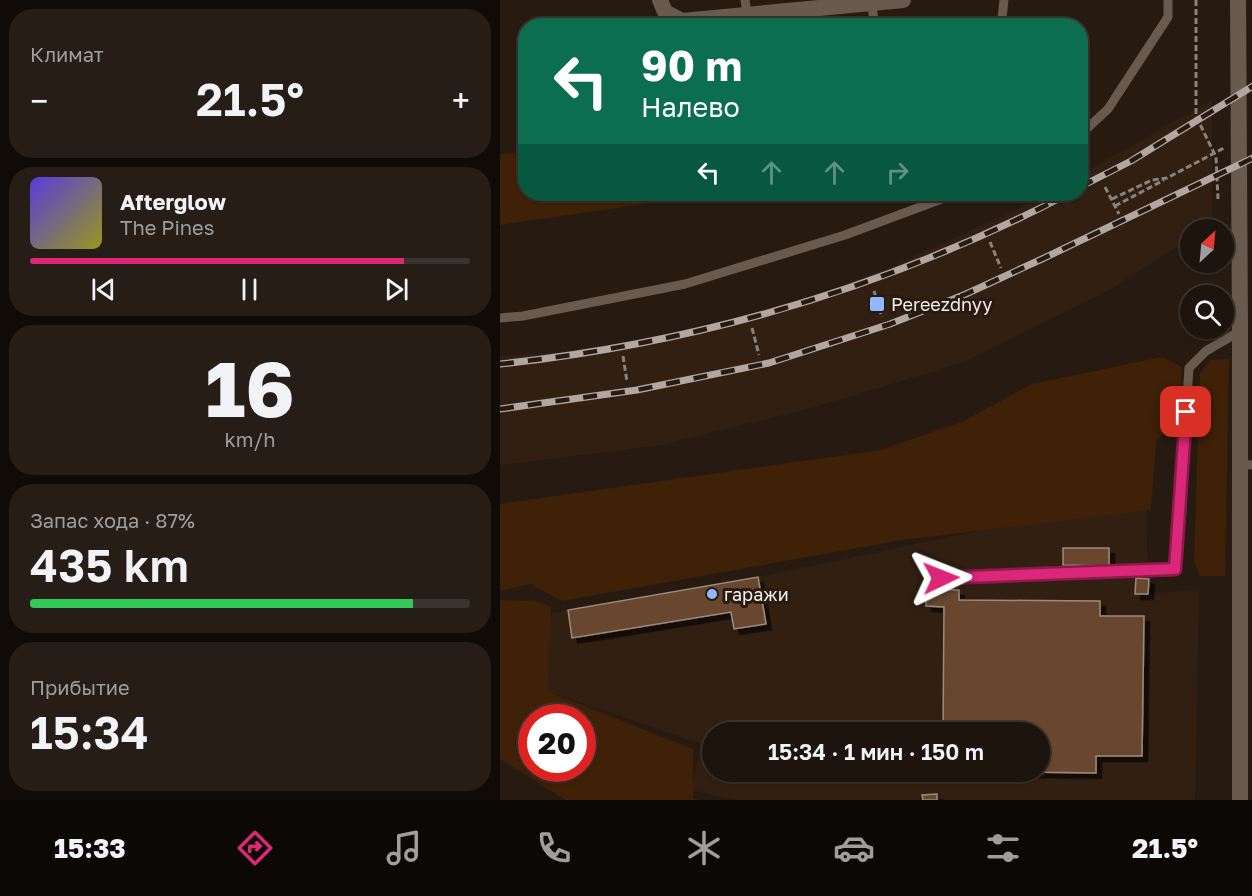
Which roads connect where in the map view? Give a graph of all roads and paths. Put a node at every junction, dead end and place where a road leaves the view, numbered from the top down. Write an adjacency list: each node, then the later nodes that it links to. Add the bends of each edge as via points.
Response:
1 (903, 0): 6 (street)
2 (1004, 0): 10 (lane)
3 (1168, 0): 11 (lane, via 1168,17 1108,109)
4 (1196, 0): 12 (path, via 1196,116)
5 (1238, 0): 26 (street)
6 (871, 2): 7 (street); 9 (lane)
7 (747, 14): 8 (street)
8 (710, 18)
9 (874, 18)
10 (1002, 18)
11 (1088, 128)
12 (1214, 153): 13 (path); 15 (path)
13 (1167, 178): 16 (path, via 1152,180); 18 (path)
14 (1105, 187): 16 (path)
15 (1218, 199)
16 (1112, 200): 18 (path)
17 (936, 201): 24 (lane, via 845,235 685,284)
18 (1115, 206): 19 (path)
19 (1119, 214)
20 (990, 242): 21 (path)
21 (1001, 268)
22 (874, 291): 23 (path)
23 (882, 317)
24 (500, 318)
25 (752, 328): 27 (path)
26 (1240, 331): 30 (street); 31 (lane, via 1206,351 1189,368 1175,569)
27 (759, 354)
28 (623, 356): 29 (path)
29 (627, 382)
30 (1246, 465): 32 (street)
31 (941, 578)
32 (1240, 800)

